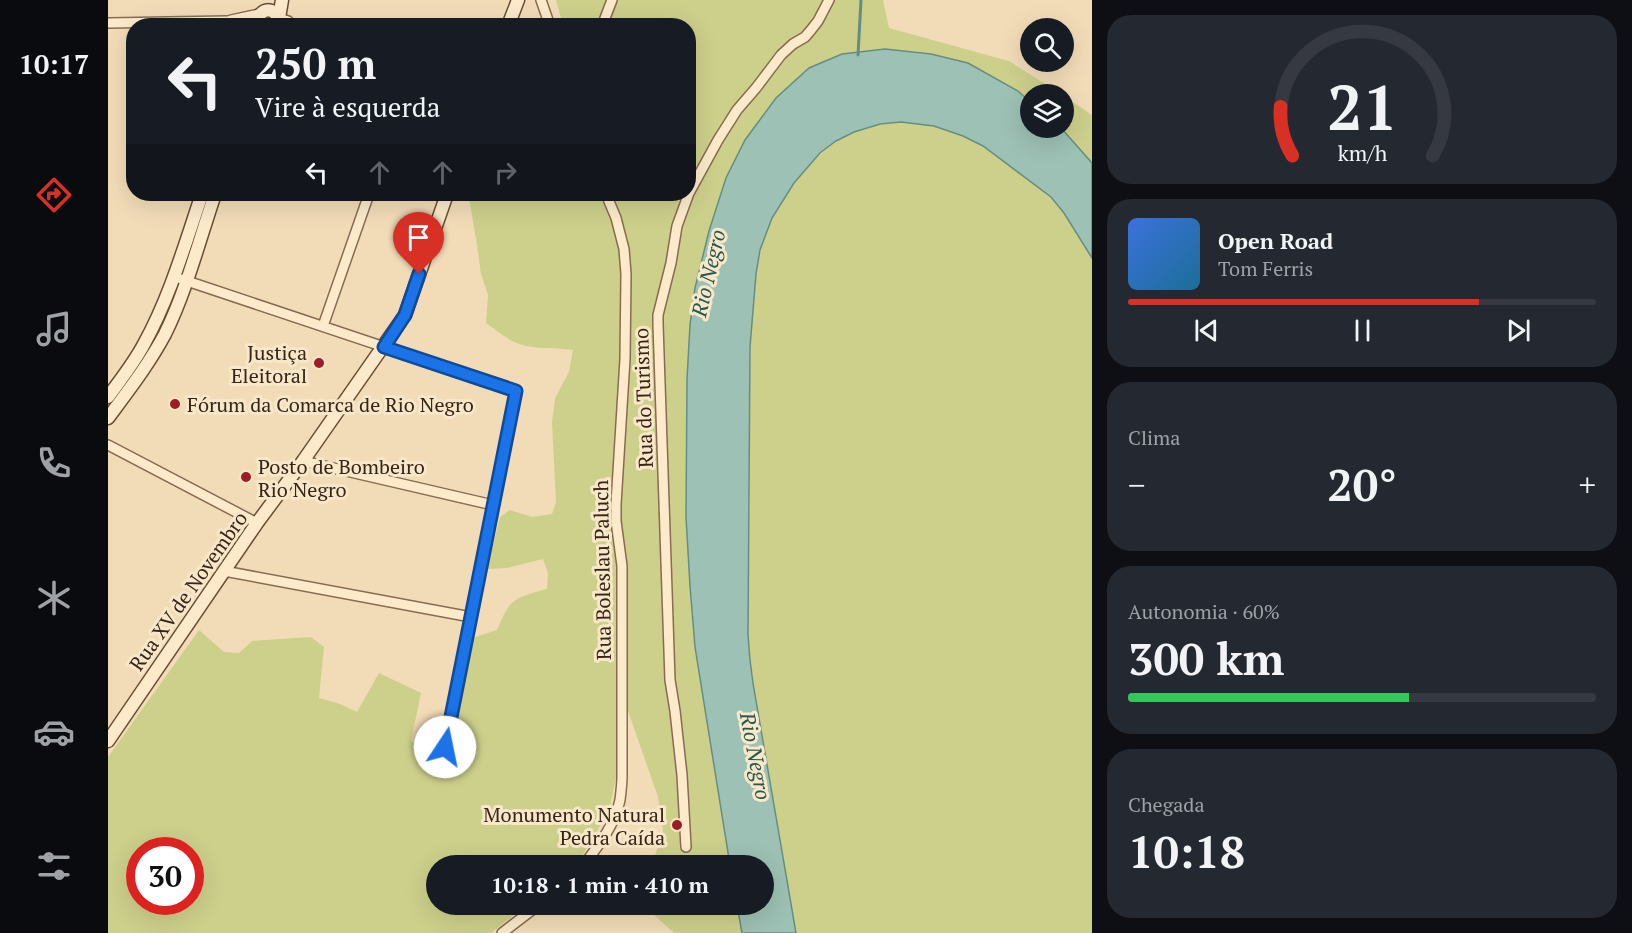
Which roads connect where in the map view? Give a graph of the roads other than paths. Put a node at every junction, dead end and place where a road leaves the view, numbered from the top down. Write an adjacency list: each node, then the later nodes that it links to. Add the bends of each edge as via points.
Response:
1 (267, 0): 9 (street)
2 (282, 0): 12 (street)
3 (518, 0): 13 (street)
4 (542, 0): 14 (street)
5 (612, 0): 15 (street)
6 (829, 0): 18 (street, Rua do Turismo, via 805,37 771,67 737,110)
7 (239, 18): 8 (street)
8 (253, 18)
9 (258, 18)
10 (259, 18): 11 (street, via 271,10)
11 (278, 18)
12 (280, 18)
13 (511, 18)
14 (548, 18)
15 (605, 18)
16 (108, 23): 17 (street)
17 (126, 23)
18 (696, 182)
19 (200, 201): 25 (street)
20 (212, 201): 26 (street)
21 (367, 201): 27 (street)
22 (445, 201): 28 (street, Rua XV de Novembro, via 405,315)
23 (609, 201): 40 (street, Rua Boleslau Paluch, via 624,249 626,274 626,359 616,504 622,566 622,776 620,801 612,823)
24 (686, 201): 39 (street, Rua do Turismo, via 658,315 670,680)
25 (173, 277): 26 (street); 29 (street, via 144,345)
26 (186, 281): 27 (street); 30 (street, via 165,334)
27 (323, 326): 28 (street)
28 (384, 347): 32 (street, Rua XV de Novembro); 33 (street, via 516,391)
29 (108, 397)
30 (108, 418)
31 (108, 445): 34 (street)
32 (303, 461): 33 (street); 34 (street, Rua XV de Novembro)
33 (493, 505): 36 (street)
34 (257, 524): 35 (street, Rua XV de Novembro)
35 (224, 571): 36 (street); 37 (street, Rua XV de Novembro)
36 (471, 618): 38 (street)
37 (108, 741)
38 (445, 747)
39 (686, 847)
40 (592, 855)
41 (526, 915): 42 (street)
42 (502, 933)

